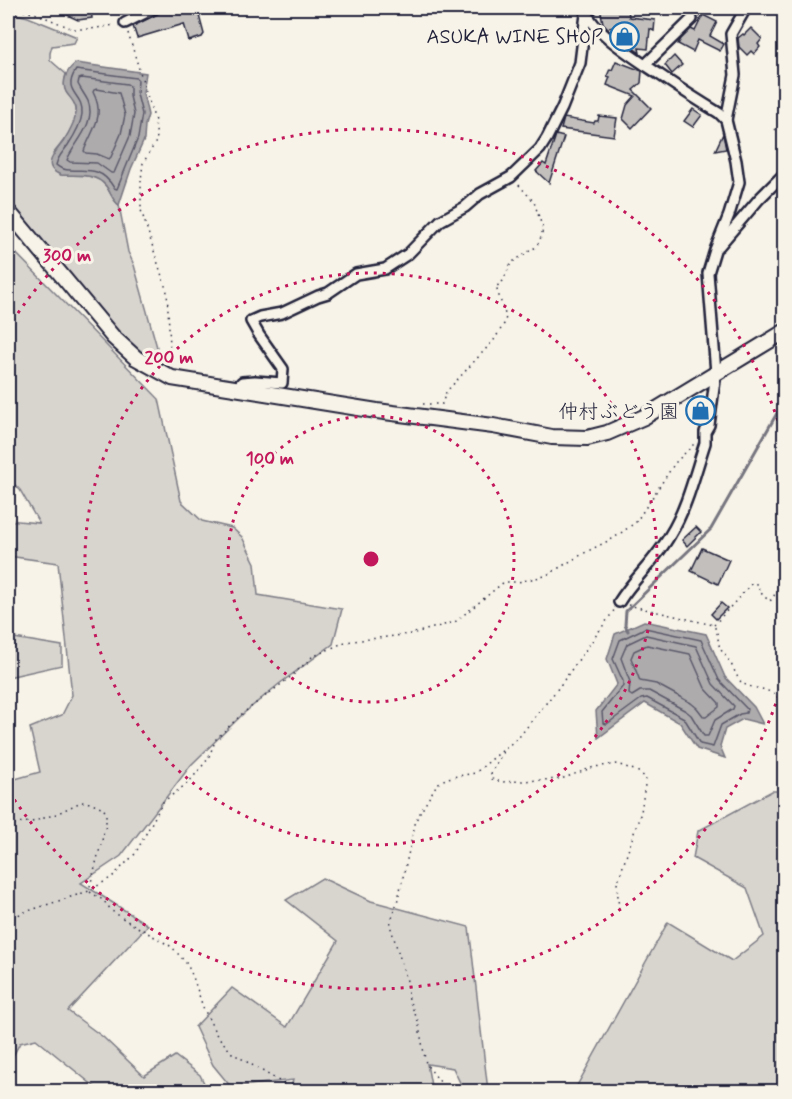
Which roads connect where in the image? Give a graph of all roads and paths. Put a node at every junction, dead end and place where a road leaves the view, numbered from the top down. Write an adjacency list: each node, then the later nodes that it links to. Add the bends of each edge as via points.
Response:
1 (12, 8): 6 (path, via 73,29)
2 (155, 8): 6 (street)
3 (746, 8): 8 (street, via 731,34 735,75)
4 (587, 10): 7 (street, via 595,25 615,44); 12 (street, via 580,63 562,108 540,149)
5 (692, 20): 7 (street)
6 (125, 23): 17 (path, via 158,140 143,163 141,210 167,292)
7 (645, 65): 8 (street)
8 (726, 120): 14 (street, via 739,182)
9 (784, 120): 10 (path)
10 (775, 130)
11 (784, 174): 14 (street)
12 (511, 177): 18 (street, via 440,221 408,254 385,269 356,274 328,293 282,313 251,321 284,369 282,383 242,382); 19 (path, via 534,202 543,229 540,240 511,263 496,287 506,317 494,340 447,392 442,404)
13 (8, 211): 17 (street, via 112,337 136,358)
14 (715, 250): 16 (street, via 708,273)
15 (784, 332): 16 (street)
16 (716, 373): 18 (street, via 645,417 587,438); 20 (street)
17 (172, 378): 18 (street)
18 (237, 388)
19 (421, 405)
20 (705, 432): 22 (street, via 705,443 671,535 634,580); 29 (path, via 675,463 636,522 614,538 545,576 504,582 455,622 411,634 345,642 312,657 216,739 208,759 189,782 163,802 135,854 112,877)
21 (779, 584): 23 (path, via 779,591 769,601 757,584 752,584)
22 (621, 603): 23 (path); 25 (path, via 559,687)
23 (713, 625): 24 (path, via 721,651 739,680 751,688)
24 (784, 697)
25 (505, 748): 30 (path, via 491,772 492,779 501,782 561,779 594,767 617,764 646,778 641,812 617,884); 33 (path, via 475,772 436,784 416,820 390,925 418,1021 426,1064)
26 (784, 751): 27 (path)
27 (781, 752)
28 (8, 823): 29 (path, via 32,822 81,802 101,807 106,812 106,825)
29 (89, 891): 31 (path); 32 (path, via 112,911 172,947 187,964 216,1034 232,1053)
30 (619, 911)
31 (8, 920)
32 (292, 1092)
33 (445, 1092)

